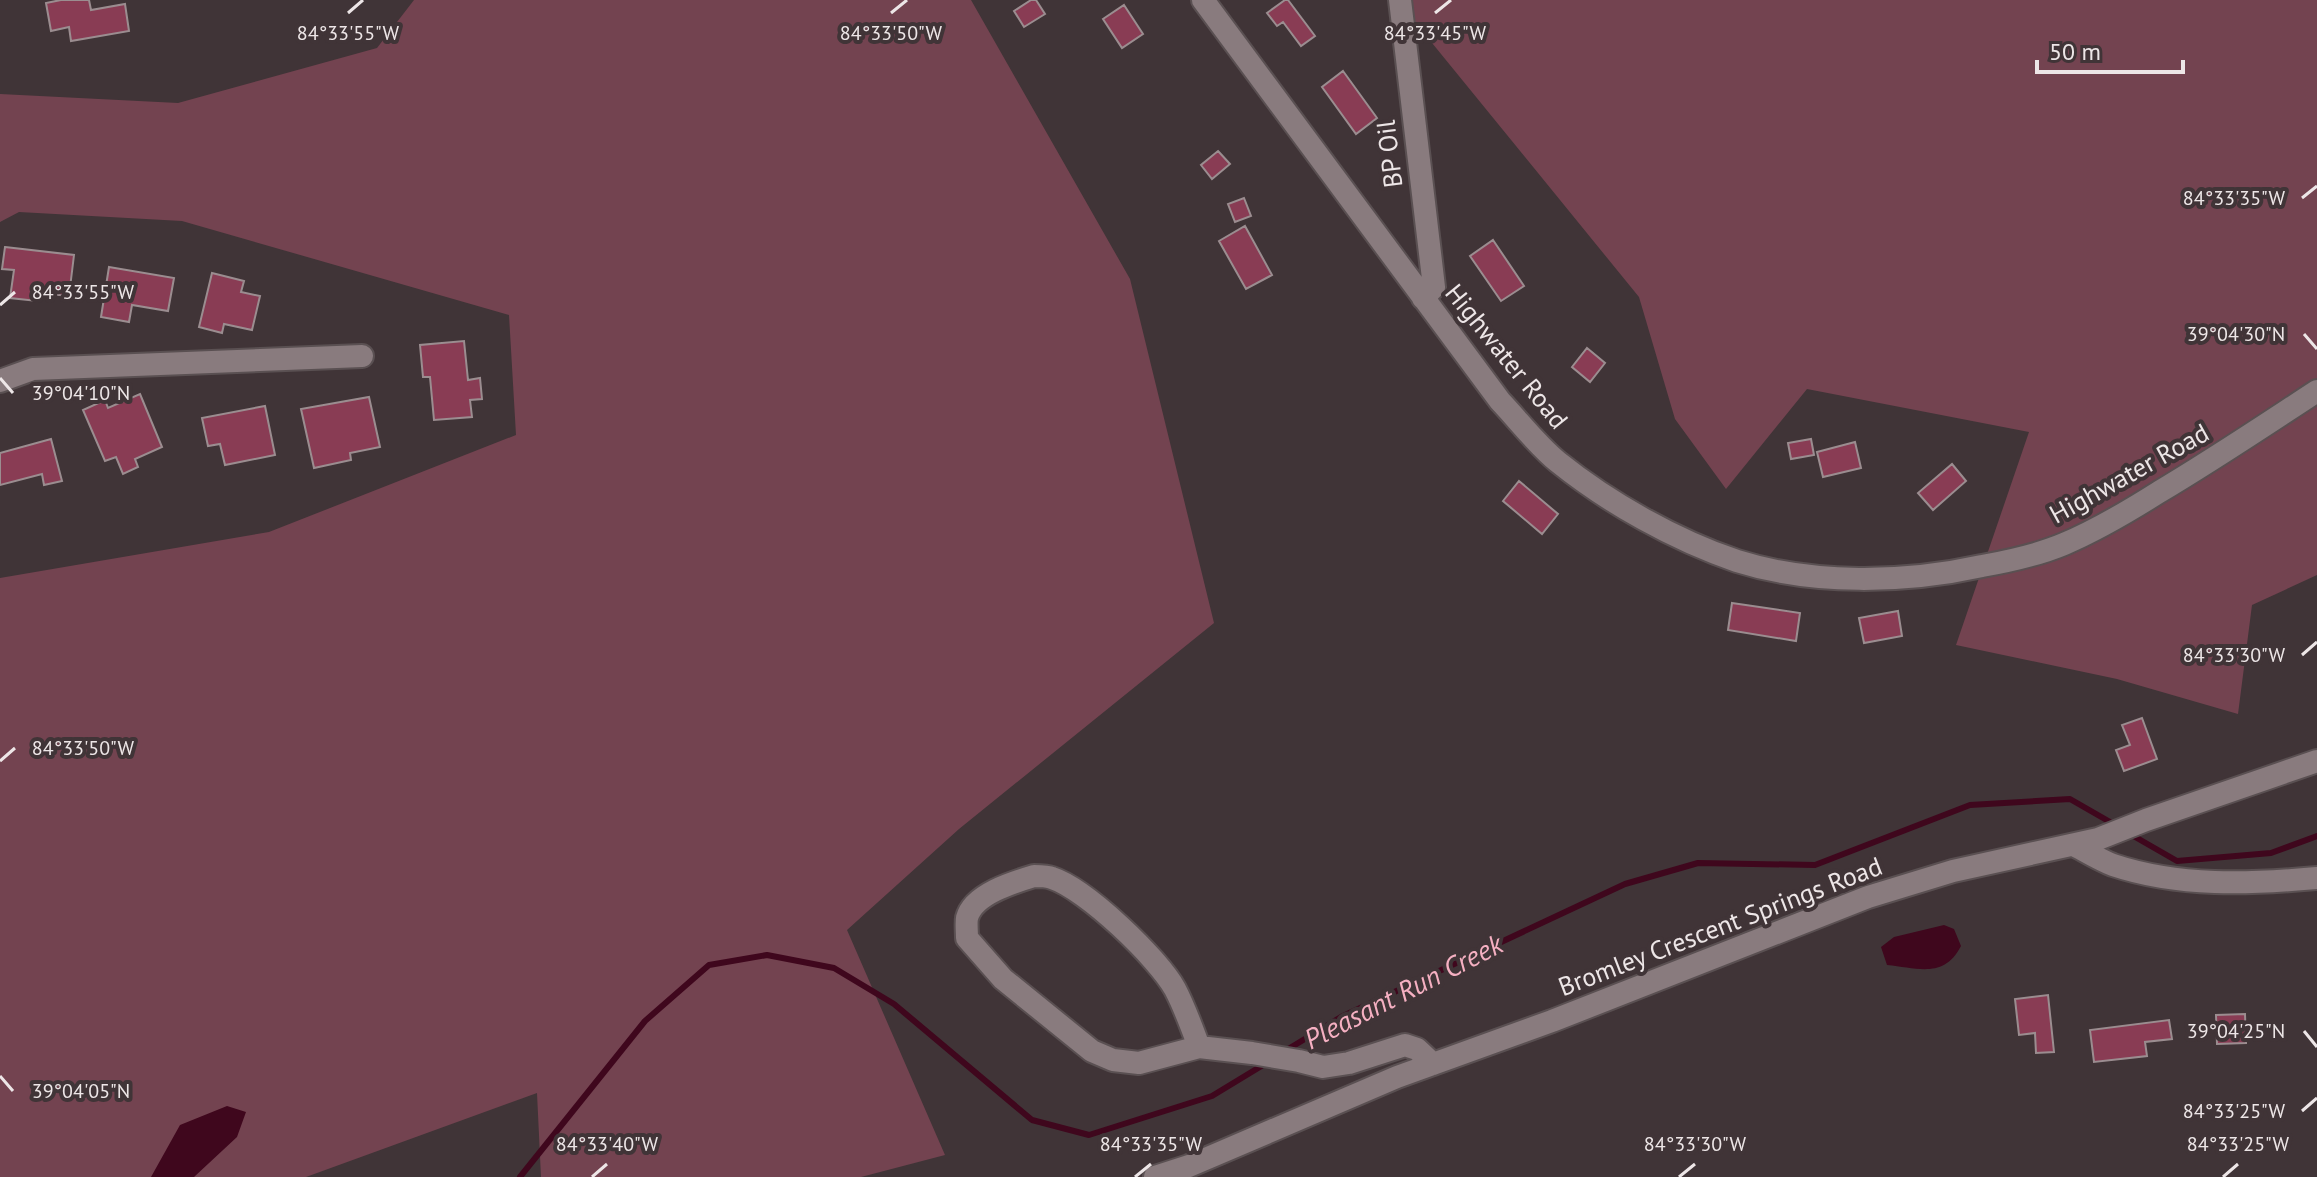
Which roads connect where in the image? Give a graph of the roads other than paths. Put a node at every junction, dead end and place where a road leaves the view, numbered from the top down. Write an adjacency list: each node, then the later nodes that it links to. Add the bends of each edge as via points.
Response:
1 (1203, 0): 3 (street, Highwater Road)
2 (1400, 0): 3 (street, BP Oil, via 1432,260 1434,287)
3 (1423, 298): 6 (street, Highwater Road, via 1500,401 1555,460 1588,485 1673,534 1738,561 1795,573 1869,580 1947,574 2063,545 2180,479)
4 (362, 356): 5 (street, via 33,369)
5 (0, 381)
6 (2317, 391)
7 (2317, 761): 8 (street, Bromley Crescent Springs Road)
8 (2074, 845): 9 (street, via 2112,865 2177,880 2258,883); 11 (street, Bromley Crescent Springs Road, via 1953,871 1868,897)
9 (2317, 878)
10 (1199, 1047): 10 (street, via 1174,987 1157,964 1133,937 1065,884 1034,876 1008,884 976,904 967,917 967,938 1003,979 1092,1051 1139,1063); 11 (street, via 1323,1067 1405,1045)
11 (1433, 1064): 12 (street, Bromley Crescent Springs Road)
12 (1155, 1177)

